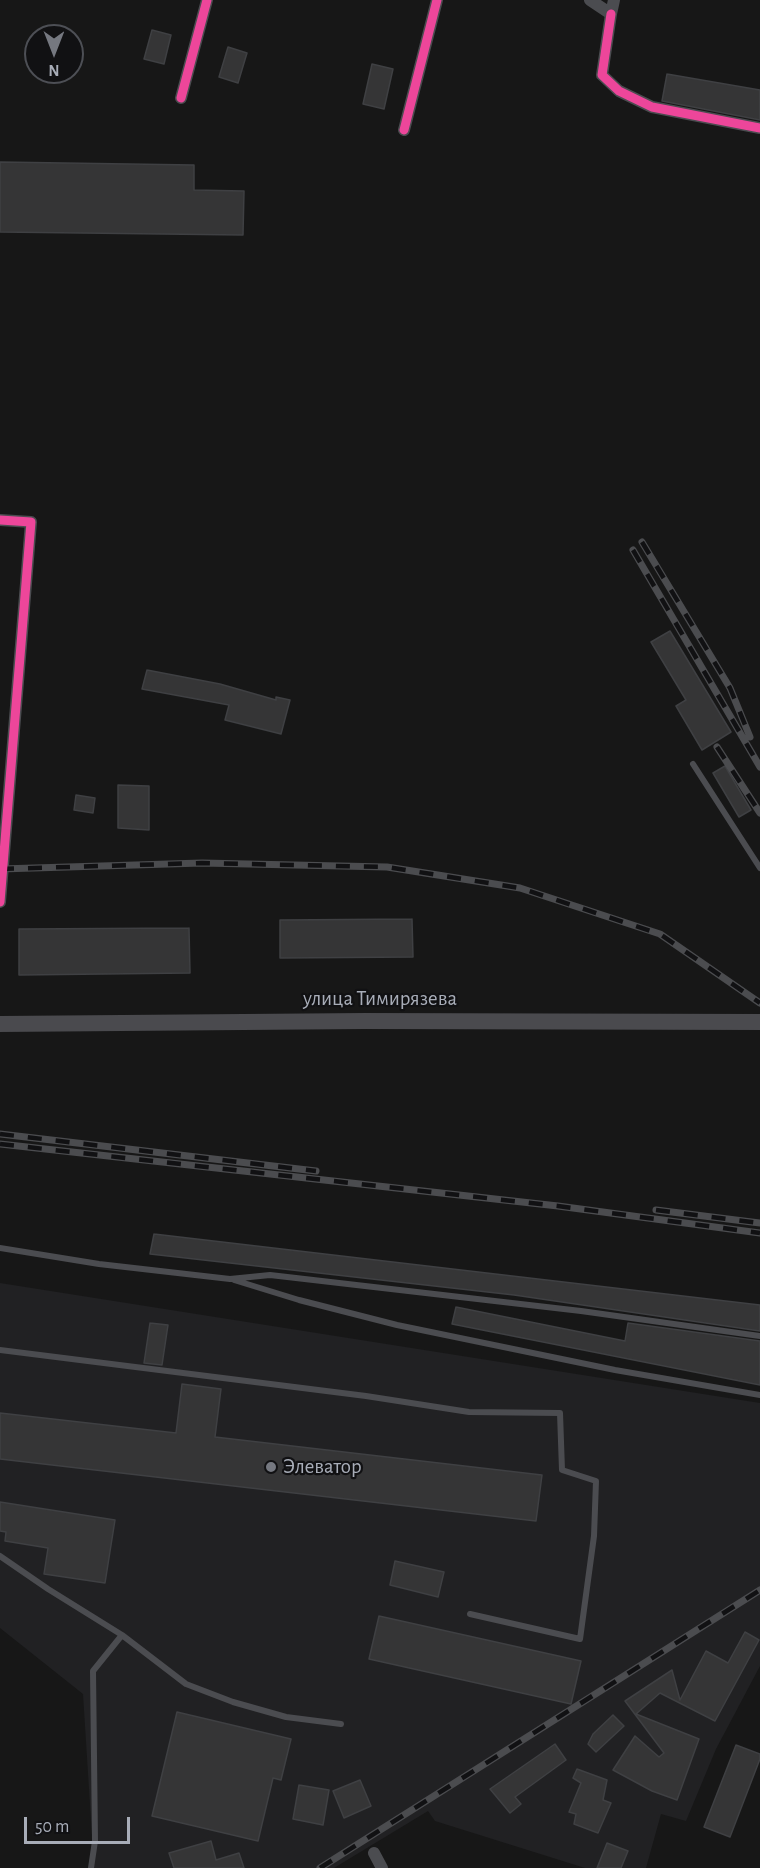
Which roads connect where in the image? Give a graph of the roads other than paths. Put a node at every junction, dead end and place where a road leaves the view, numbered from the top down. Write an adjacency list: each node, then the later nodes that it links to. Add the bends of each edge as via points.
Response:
1 (207, 0): 6 (street)
2 (436, 0): 8 (street)
3 (590, 0): 5 (street)
4 (614, 0): 5 (street)
5 (611, 14): 7 (street, via 602,75 619,91 652,107)
6 (181, 98)
7 (760, 128)
8 (404, 130)
9 (0, 520): 12 (street, via 31,522)
10 (693, 764): 11 (lane)
11 (760, 868)
12 (0, 902)
13 (760, 1022): 14 (main road, улица Тимирязева)
14 (0, 1024)
15 (0, 1248): 16 (lane)
16 (231, 1279): 17 (lane, via 270,1275); 19 (lane, via 396,1325)
17 (760, 1336)
18 (0, 1350): 21 (lane, via 469,1412 560,1413 562,1470 596,1481 594,1536 580,1639)
19 (760, 1395)
20 (0, 1556): 22 (lane)
21 (470, 1614)
22 (122, 1635): 23 (lane, via 186,1684 286,1717); 25 (lane, via 93,1671 95,1841)
23 (341, 1724)
24 (374, 1853): 26 (street)
25 (91, 1868)
26 (382, 1868)

